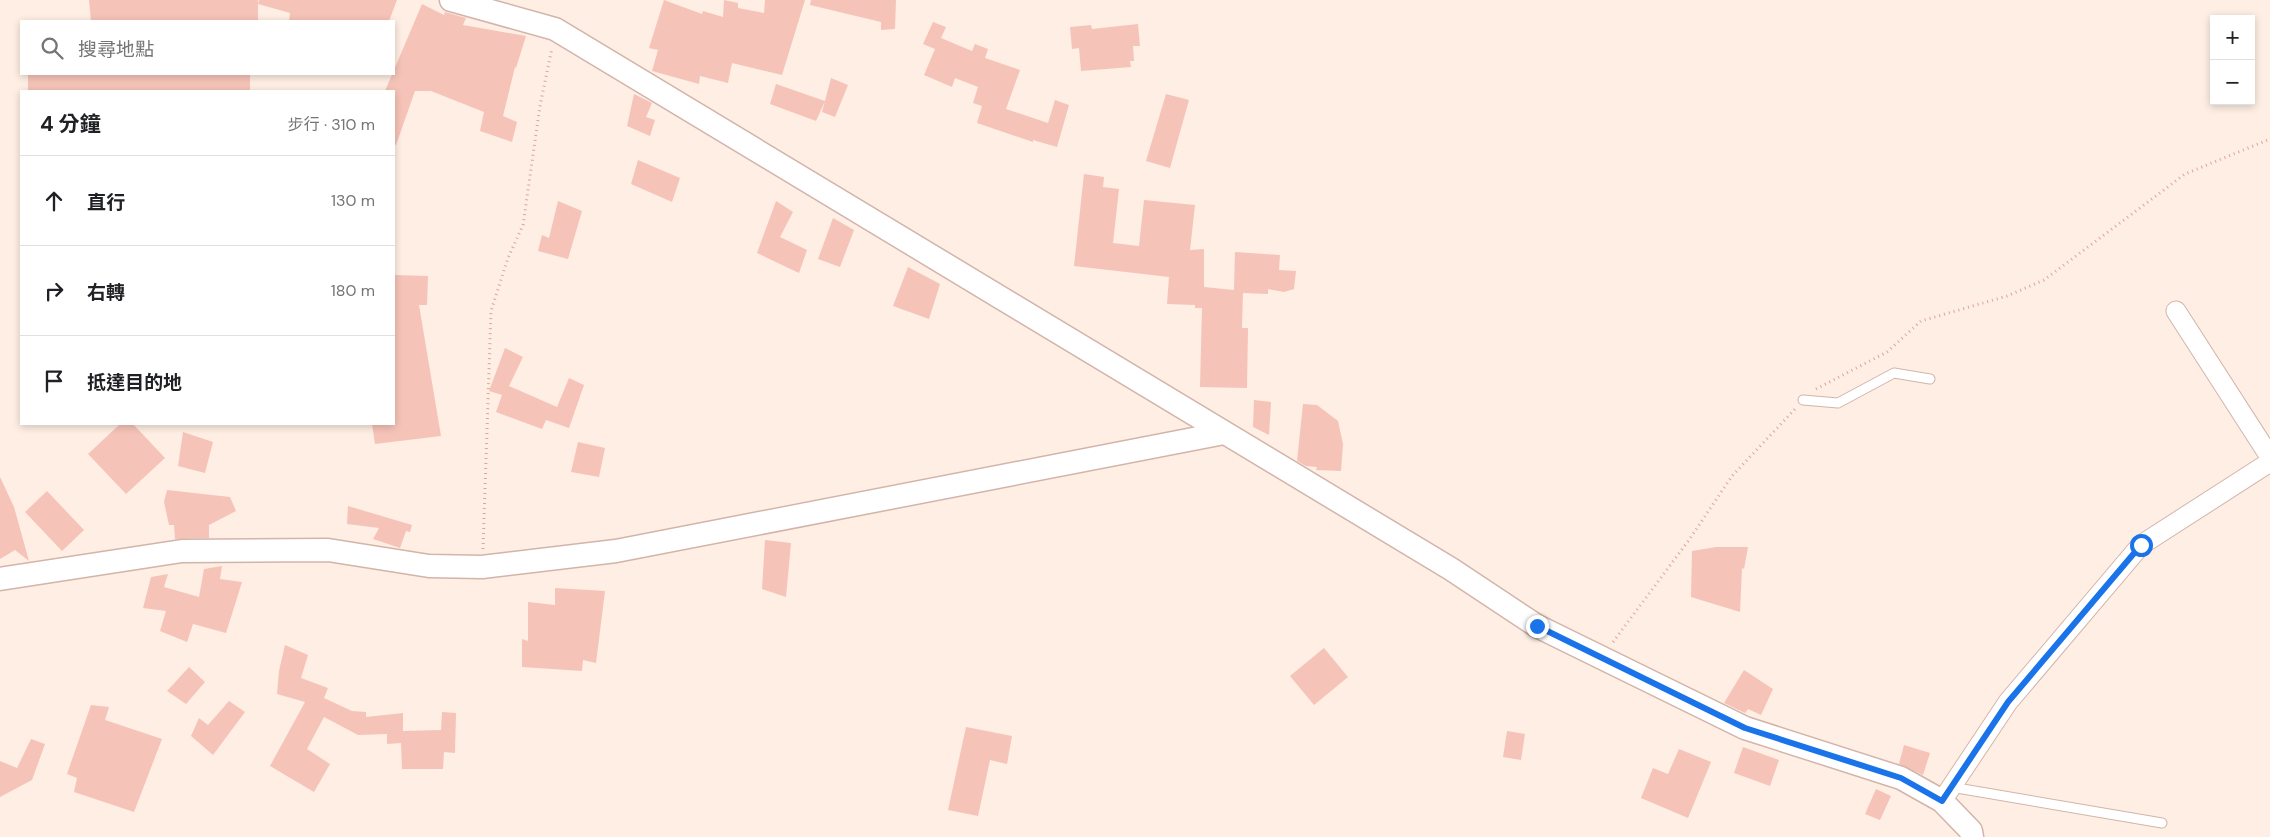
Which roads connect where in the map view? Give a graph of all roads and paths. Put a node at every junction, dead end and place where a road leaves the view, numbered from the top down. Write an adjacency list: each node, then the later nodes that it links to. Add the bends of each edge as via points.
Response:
1 (451, 0): 2 (street)
2 (555, 29): 6 (street); 9 (path, via 523,224 491,311)
3 (2176, 311): 7 (street)
4 (1930, 379): 5 (lane, via 1894,374 1838,403)
5 (1803, 400)
6 (1224, 433): 9 (street, via 616,552); 11 (street, via 1451,569 1537,626 1745,728)
7 (2270, 457)
8 (2270, 462): 11 (street, via 2141,545 2008,702)
9 (482, 567): 10 (street, via 429,566 328,550 182,551)
10 (0, 579)
11 (1947, 794): 12 (lane); 13 (street)
12 (2162, 823)
13 (1972, 837)

